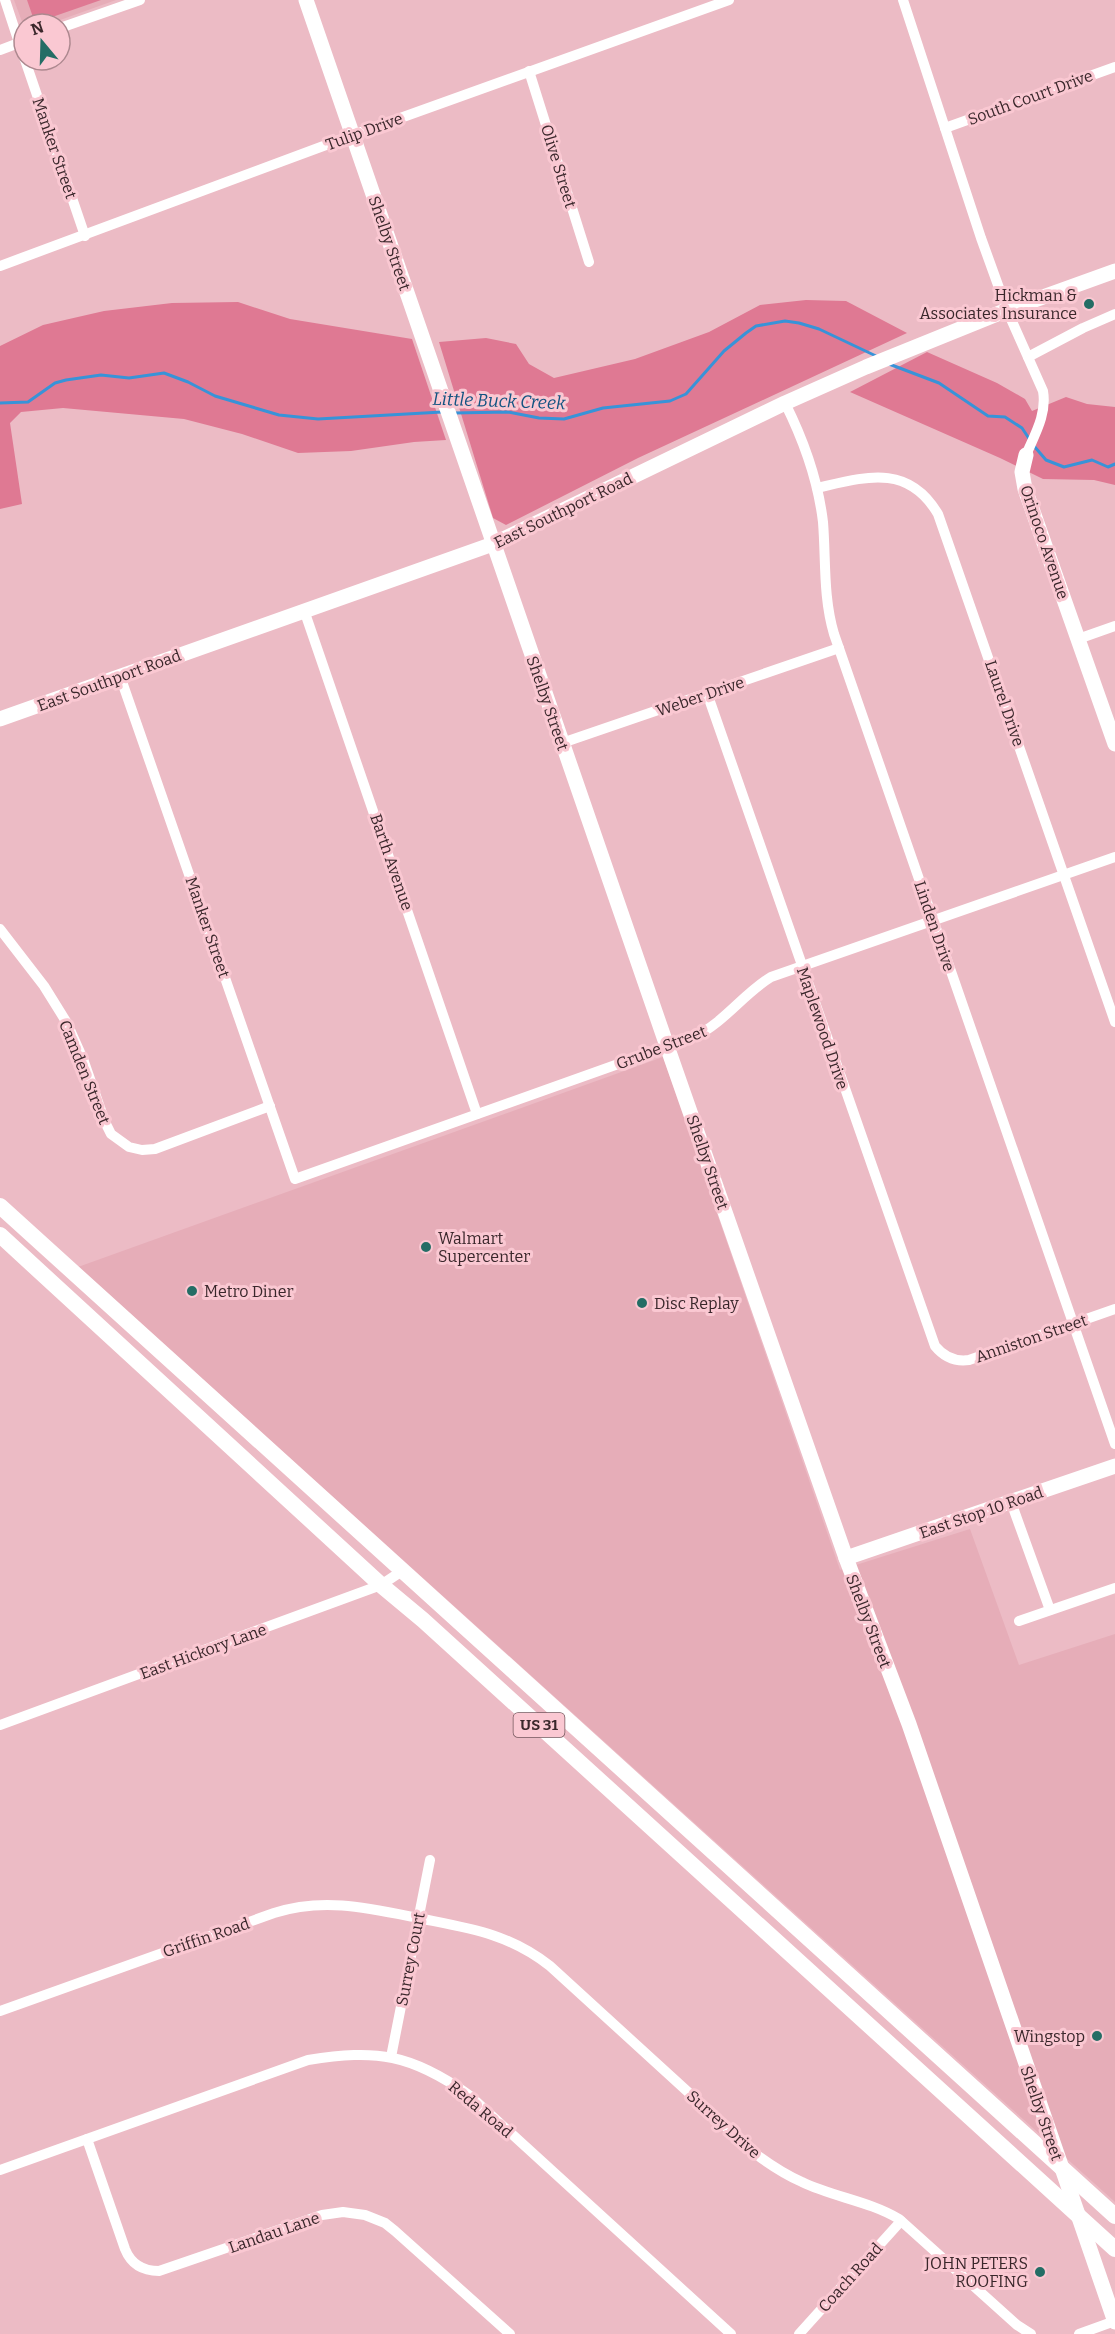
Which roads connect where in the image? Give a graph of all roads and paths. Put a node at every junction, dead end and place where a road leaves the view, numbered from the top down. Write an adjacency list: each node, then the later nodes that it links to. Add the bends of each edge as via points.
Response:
1 (5, 0): 6 (street, Manker Street)
2 (140, 0): 7 (street)
3 (306, 0): 12 (street, Shelby Street)
4 (729, 0): 9 (street, Tulip Drive)
5 (903, 0): 11 (street, Orinoco Avenue)
6 (12, 18)
7 (72, 24)
8 (1115, 67): 11 (street, South Court Drive)
9 (529, 71): 12 (street, Tulip Drive); 14 (street, Olive Street)
10 (28, 72): 13 (street, Manker Street)
11 (945, 128): 17 (street, Orinoco Avenue)
12 (353, 135): 13 (street, Tulip Drive); 23 (street, Shelby Street)
13 (85, 236): 15 (street, Tulip Drive)
14 (589, 262)
15 (0, 266)
16 (1115, 271): 17 (street, East Southport Road)
17 (1007, 310): 19 (street, Orinoco Avenue); 20 (street, East Southport Road)
18 (1115, 314): 19 (street)
19 (1028, 357): 21 (street, Orinoco Avenue, via 1044,394 1042,420)
20 (785, 403): 22 (street, Linden Drive, via 806,449); 23 (street, East Southport Road)
21 (1026, 455): 26 (street, Orinoco Avenue, via 1022,472 1025,489)
22 (817, 488): 27 (street, Linden Drive, via 824,538 825,595); 34 (street, Laurel Drive, via 884,476 915,488 936,510)
23 (493, 544): 24 (street, East Southport Road); 31 (street, Shelby Street)
24 (304, 610): 28 (street, East Southport Road); 41 (street, Barth Avenue)
25 (1115, 626): 26 (street)
26 (1078, 639): 32 (street, Orinoco Avenue)
27 (839, 648): 29 (street, Weber Drive); 35 (street, Linden Drive)
28 (120, 676): 30 (street, East Southport Road); 40 (street, Manker Street)
29 (707, 693): 31 (street, Weber Drive); 37 (street, Maplewood Drive)
30 (0, 719)
31 (562, 743): 39 (street, Shelby Street)
32 (1115, 744)
33 (1115, 857): 34 (street, Grube Street)
34 (1064, 875): 35 (street, Grube Street); 38 (street, Laurel Drive)
35 (933, 920): 37 (street, Grube Street); 46 (street, Linden Drive)
36 (0, 929): 40 (street, Camden Street, via 67,1023 106,1126 120,1142 137,1149 155,1149)
37 (802, 966): 39 (street, Grube Street, via 760,984 706,1032); 47 (street, Maplewood Drive, via 933,1342)
38 (1115, 1023)
39 (667, 1046): 41 (street, Grube Street); 51 (street, Shelby Street)
40 (270, 1106): 42 (street, Manker Street)
41 (477, 1114): 42 (street, Grube Street)
42 (296, 1179)
43 (0, 1206): 52 (main road, US 31)
44 (0, 1235): 53 (main road, US 31)
45 (1115, 1309): 46 (street, Anniston Street)
46 (1073, 1324): 47 (street, Anniston Street, via 969,1360); 48 (street, Linden Drive)
47 (947, 1357)
48 (1115, 1444)
49 (1115, 1466): 50 (street, East Stop 10 Road)
50 (1011, 1502): 51 (street, East Stop 10 Road); 55 (street)
51 (846, 1558): 63 (street, Shelby Street, via 909,1725)
52 (402, 1571): 53 (street, East Hickory Lane); 63 (main road, US 31)
53 (381, 1585): 57 (street, East Hickory Lane); 65 (main road, US 31)
54 (1115, 1588): 55 (street)
55 (1050, 1610): 56 (street)
56 (1019, 1621)
57 (0, 1725)
58 (430, 1860): 59 (street, Surrey Court)
59 (419, 1918): 60 (street, Griffin Road, via 342,1904 291,1909); 61 (street, Surrey Court); 67 (street, Surrey Drive, via 489,1932 532,1953 768,2163 802,2183 878,2208)
60 (0, 2011)
61 (391, 2057): 62 (street, Reda Road, via 347,2054 308,2060); 71 (street, Reda Road, via 432,2072 469,2095)
62 (87, 2139): 64 (street, Reda Road); 70 (street, Landau Lane, via 126,2254 138,2267 159,2271 322,2215 352,2213 392,2228)
63 (1060, 2166): 65 (street, Shelby Street); 66 (main road, US 31)
64 (0, 2170)
65 (1078, 2215): 68 (main road, US 31); 69 (street, Shelby Street)
66 (1115, 2216)
67 (901, 2221): 72 (street, Coach Road); 73 (street, Surrey Drive)
68 (1115, 2249)
69 (1115, 2322): 74 (street)
70 (510, 2334)
71 (731, 2334)
72 (799, 2334)
73 (1031, 2334)
74 (1079, 2334)

